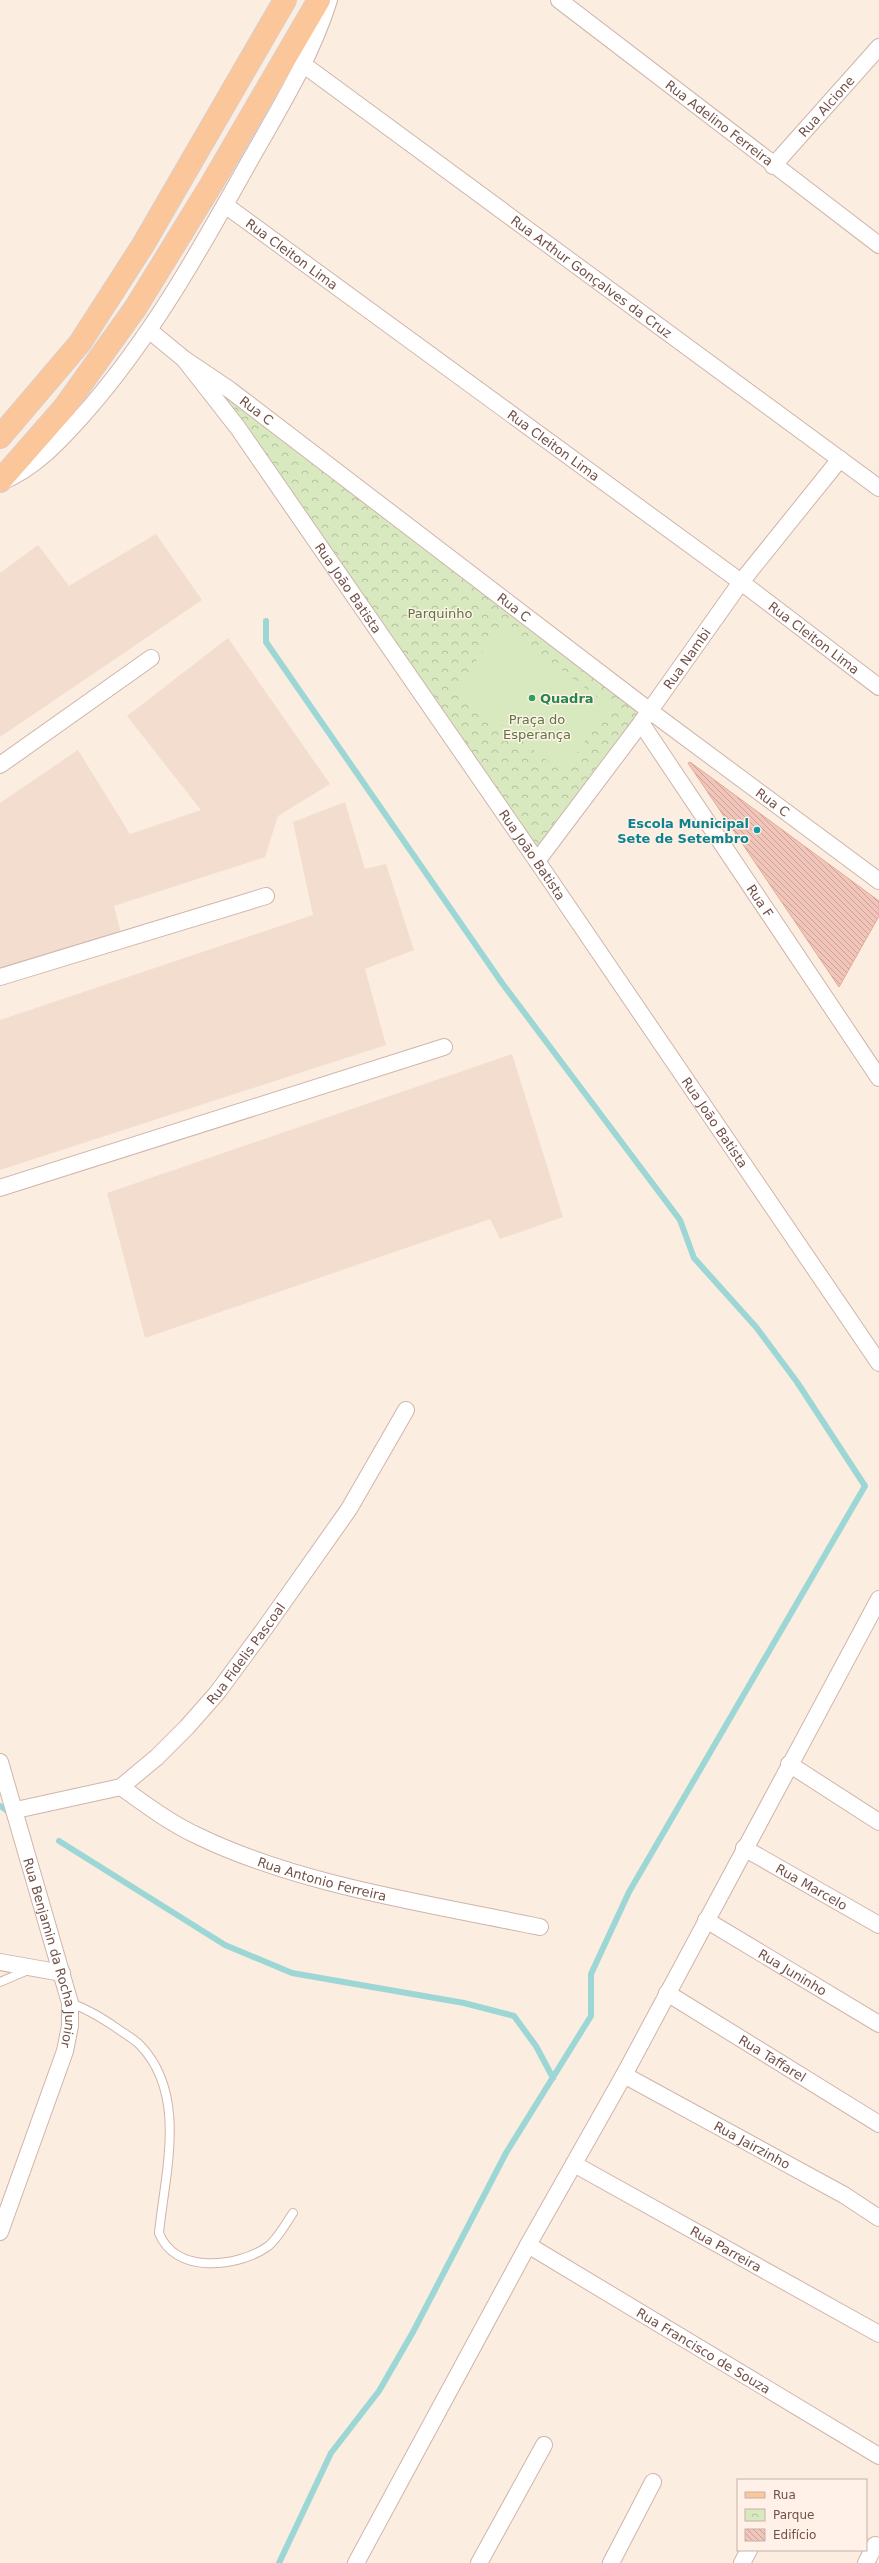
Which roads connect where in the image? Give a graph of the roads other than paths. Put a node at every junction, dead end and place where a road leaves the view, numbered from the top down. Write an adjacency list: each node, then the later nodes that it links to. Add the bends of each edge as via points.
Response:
1 (285, 0): 12 (main road, via 143,245 80,343)
2 (319, 0): 14 (main road, via 136,307 64,408)
3 (329, 0): 6 (street)
4 (559, 0): 7 (street, Rua Adelino Ferreira)
5 (879, 47): 7 (street, Rua Alcione)
6 (304, 65): 8 (street); 13 (street, Rua Arthur Gonçalves da Cruz)
7 (773, 166): 9 (street, Rua Adelino Ferreira)
8 (225, 205): 10 (street); 16 (street, Rua Cleiton Lima)
9 (879, 245)
10 (150, 331): 11 (street, Rua C); 14 (street, via 114,379 68,431 38,461 19,475)
11 (184, 359): 19 (street, Rua C, via 236,395); 21 (street, Rua Joāo Batista, via 238,428)
12 (0, 437)
13 (840, 459): 15 (street, Rua Arthur Gonçalves da Cruz); 16 (street, Rua Nambi)
14 (0, 482)
15 (879, 488)
16 (741, 582): 18 (street, Rua Cleiton Lima); 19 (street, Rua Nambi)
17 (151, 658): 20 (street)
18 (879, 687)
19 (646, 717): 21 (street, Rua Nambi); 22 (street, Rua C); 26 (street, Rua F)
20 (0, 765)
21 (537, 861): 28 (street, Rua Joāo Batista)
22 (879, 881)
23 (266, 896): 24 (street)
24 (0, 977)
25 (444, 1047): 27 (street)
26 (879, 1078)
27 (0, 1188)
28 (876, 1359)
29 (406, 1410): 33 (street, Rua Fidelis Pascoal, via 349,1509 217,1693 157,1757)
30 (879, 1599): 32 (street)
31 (0, 1762): 34 (street, Rua Benjamin da Rocha Junior)
32 (789, 1764): 35 (street); 36 (street)
33 (121, 1787): 34 (street, Rua Fidelis Pascoal); 39 (street, Rua Antonio Ferreira, via 159,1814 197,1836 286,1870 337,1884)
34 (16, 1810): 42 (street, Rua Benjamin da Rocha Junior)
35 (879, 1822)
36 (744, 1848): 37 (street); 38 (street, Rua Marcelo)
37 (706, 1920): 44 (street); 46 (street, Rua Juninho)
38 (879, 1925)
39 (540, 1928)
40 (0, 1962): 41 (street)
41 (32, 1968): 42 (street); 43 (lane)
42 (62, 1973): 45 (street, Rua Benjamin da Rocha Junior)
43 (0, 1982)
44 (667, 1993): 47 (street); 48 (street, Rua Taffarel)
45 (70, 2003): 50 (lane, via 90,2010 140,2045 166,2090 170,2123 159,2233 163,2244 181,2258 191,2262 242,2259 268,2246); 52 (street, Rua Benjamin da Rocha Junior, via 70,2026 65,2051)
46 (879, 2024)
47 (624, 2075): 49 (street); 51 (street, Rua Jairzinho, via 844,2195)
48 (879, 2124)
49 (574, 2164): 53 (street); 54 (street, Rua Parreira)
50 (293, 2213)
51 (879, 2218)
52 (0, 2232)
53 (528, 2245): 56 (street, Rua Francisco de Souza); 60 (street)
54 (879, 2334)
55 (544, 2446): 61 (street)
56 (879, 2456)
57 (654, 2482): 62 (street)
58 (874, 2545): 64 (street)
59 (748, 2551): 63 (street)
60 (356, 2563)
61 (479, 2563)
62 (611, 2563)
63 (742, 2563)
64 (866, 2563)

